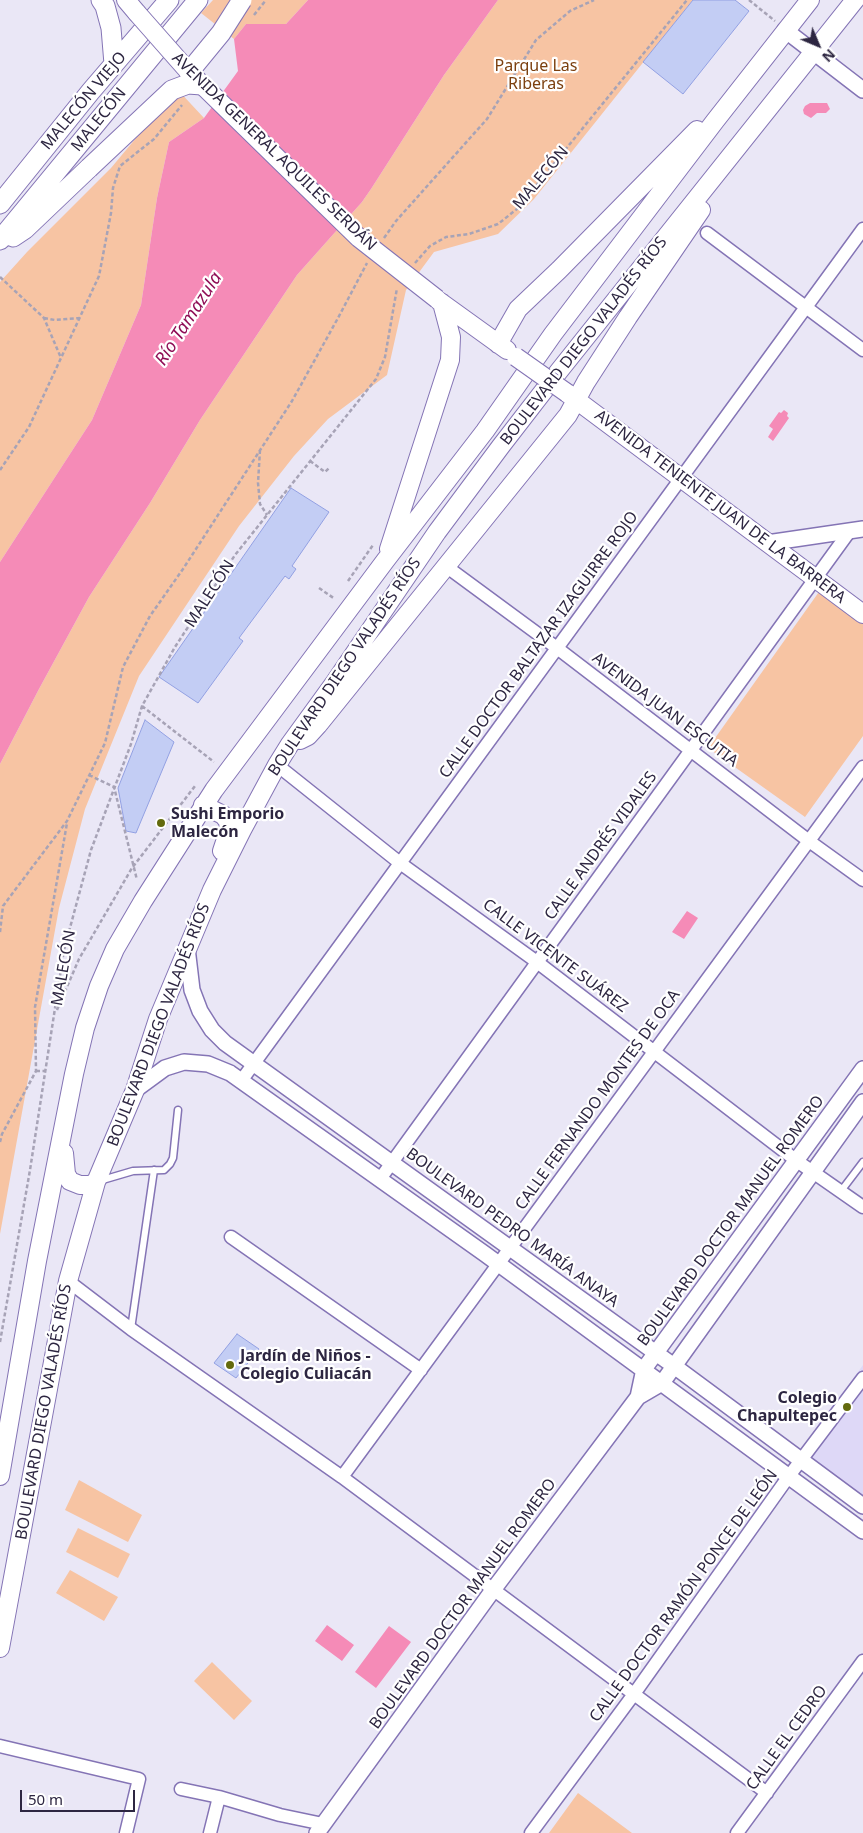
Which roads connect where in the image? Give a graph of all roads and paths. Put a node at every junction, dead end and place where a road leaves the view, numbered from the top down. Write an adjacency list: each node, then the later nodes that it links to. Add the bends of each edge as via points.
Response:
1 (101, 0): 13 (main road, via 111,28)
2 (126, 0): 14 (main road, AVENIDA GENERAL AQUILES SERDÁN, bridge)
3 (169, 0): 13 (main road, MALECÓN VIEJO)
4 (198, 0): 23 (main road, MALECÓN)
5 (242, 0): 14 (main road, bridge, via 218,38)
6 (594, 0): 24 (path, via 570,11 536,40 487,119 396,221)
7 (687, 0): 27 (path, MALECÓN, via 517,209 498,224 469,234 446,236 430,246)
8 (749, 0): 11 (path)
9 (810, 0): 11 (main road, BOULEVARD DIEGO VALADÉS RÍOS)
10 (855, 0): 12 (main road, BOULEVARD DIEGO VALADÉS RÍOS)
11 (785, 30): 12 (street); 17 (main road, BOULEVARD DIEGO VALADÉS RÍOS)
12 (814, 53): 16 (street); 18 (main road, BOULEVARD DIEGO VALADÉS RÍOS)
13 (114, 64): 20 (main road, MALECÓN VIEJO)
14 (189, 72): 15 (main road, AVENIDA GENERAL AQUILES SERDÁN, bridge)
15 (202, 85): 25 (main road, bridge, via 188,84 172,90 26,228); 30 (main road, AVENIDA GENERAL AQUILES SERDÁN, bridge, via 359,238)
16 (863, 90)
17 (715, 121): 34 (main road, via 699,127 518,309); 46 (main road, BOULEVARD DIEGO VALADÉS RÍOS, via 552,334 485,430)
18 (751, 130): 37 (main road, via 732,168); 54 (main road, BOULEVARD DIEGO VALADÉS RÍOS, via 501,446 437,532)
19 (154, 140): 33 (path, via 120,166 113,188 99,276)
20 (0, 204)
21 (863, 229): 31 (street, CALLE DOCTOR BALTAZAR IZAGUIRRE ROJO)
22 (707, 233): 31 (street)
23 (0, 240)
24 (380, 245)
25 (0, 246)
26 (368, 261): 38 (path, via 292,401)
27 (412, 267)
28 (0, 277): 32 (path)
29 (401, 280): 39 (path, MALECÓN, via 386,357 376,379)
30 (440, 301): 34 (main road, AVENIDA GENERAL AQUILES SERDÁN); 46 (main road, via 451,337 450,360)
31 (806, 307): 35 (street); 42 (street, CALLE DOCTOR BALTAZAR IZAGUIRRE ROJO)
32 (44, 318): 33 (path); 36 (path)
33 (80, 318): 36 (path)
34 (498, 344): 37 (main road, AVENIDA GENERAL AQUILES SERDÁN, bridge)
35 (863, 350)
36 (61, 359): 41 (path, via 29,427)
37 (571, 397): 42 (main road, AVENIDA TENIENTE JUAN DE LA BARRERA); 47 (main road, via 568,415)
38 (260, 448): 43 (path, via 260,504); 59 (path, via 150,616 123,667 105,743)
39 (310, 461): 40 (path, via 325,472); 43 (path, MALECÓN)
40 (330, 467)
41 (0, 470)
42 (681, 479): 45 (main road, AVENIDA TENIENTE JUAN DE LA BARRERA); 52 (street, CALLE DOCTOR BALTAZAR IZAGUIRRE ROJO)
43 (267, 515): 53 (path, MALECÓN, via 230,564 175,648)
44 (856, 531): 45 (street); 48 (street, CALLE ANDRÉS VIDALES)
45 (767, 543): 48 (main road, AVENIDA TENIENTE JUAN DE LA BARRERA)
46 (385, 561): 58 (main road, BOULEVARD DIEGO VALADÉS RÍOS)
47 (446, 567): 52 (street, AVENIDA JUAN ESCUTIA); 54 (main road, via 318,725 308,736)
48 (815, 579): 51 (main road, AVENIDA TENIENTE JUAN DE LA BARRERA); 55 (street, CALLE ANDRÉS VIDALES)
49 (319, 588): 50 (path)
50 (335, 599)
51 (863, 614)
52 (557, 648): 55 (street, AVENIDA JUAN ESCUTIA); 64 (street, CALLE DOCTOR BALTAZAR IZAGUIRRE ROJO)
53 (142, 706): 58 (path); 60 (path, MALECÓN)
54 (290, 744): 56 (main road, BOULEVARD DIEGO VALADÉS RÍOS)
55 (691, 750): 63 (street, AVENIDA JUAN ESCUTIA); 70 (street, CALLE ANDRÉS VIDALES)
56 (277, 765): 64 (street, CALLE VICENTE SUÁREZ); 66 (main road, BOULEVARD DIEGO VALADÉS RÍOS)
57 (863, 767): 63 (street, CALLE FERNANDO MONTES DE OCA)
58 (228, 772): 61 (main road, BOULEVARD DIEGO VALADÉS RÍOS)
59 (89, 775): 60 (path); 62 (path)
60 (114, 787): 67 (path, via 132,868); 75 (path, MALECÓN, via 91,850 64,950)
61 (203, 805): 66 (main road, via 223,815 229,824); 67 (main road, BOULEVARD DIEGO VALADÉS RÍOS)
62 (67, 821): 68 (path, via 3,906); 74 (path, via 35,1007)
63 (809, 841): 65 (street, AVENIDA JUAN ESCUTIA); 71 (street, CALLE FERNANDO MONTES DE OCA)
64 (400, 863): 70 (street, CALLE VICENTE SUÁREZ); 72 (street, CALLE DOCTOR BALTAZAR IZAGUIRRE ROJO)
65 (863, 880)
66 (212, 890): 69 (main road, BOULEVARD DIEGO VALADÉS RÍOS)
67 (144, 901): 80 (main road, BOULEVARD DIEGO VALADÉS RÍOS, via 115,949 99,986 74,1074)
68 (0, 932)
69 (187, 948): 72 (street, BOULEVARD PEDRO MARÍA ANAYA, via 192,990 205,1021 225,1043); 77 (main road, BOULEVARD DIEGO VALADÉS RÍOS, via 158,1018)
70 (537, 962): 71 (street, CALLE VICENTE SUÁREZ); 84 (street, CALLE ANDRÉS VIDALES)
71 (654, 1050): 82 (street, CALLE VICENTE SUÁREZ); 92 (street, CALLE FERNANDO MONTES DE OCA)
72 (254, 1064): 76 (street, CALLE DOCTOR BALTAZAR IZAGUIRRE ROJO); 84 (street, BOULEVARD PEDRO MARÍA ANAYA)
73 (863, 1070): 82 (street, BOULEVARD DOCTOR MANUEL ROMERO)
74 (36, 1071): 75 (path); 81 (path)
75 (46, 1071): 96 (path, MALECÓN)
76 (241, 1081): 77 (street, via 219,1067 184,1062 165,1068); 87 (street)
77 (134, 1090): 88 (main road, BOULEVARD DIEGO VALADÉS RÍOS)
78 (863, 1102): 86 (street, BOULEVARD DOCTOR MANUEL ROMERO)
79 (178, 1110): 85 (lane, via 173,1158 164,1170)
80 (63, 1135): 88 (main road, via 67,1178 75,1184); 105 (main road, BOULEVARD DIEGO VALADÉS RÍOS, via 37,1261)
81 (0, 1142)
82 (797, 1162): 86 (street, CALLE VICENTE SUÁREZ); 97 (street, BOULEVARD DOCTOR MANUEL ROMERO)
83 (863, 1162): 89 (lane)
84 (391, 1163): 87 (street, CALLE ANDRÉS VIDALES); 92 (street, BOULEVARD PEDRO MARÍA ANAYA)
85 (154, 1170): 88 (lane, via 133,1171); 95 (lane)
86 (814, 1172): 89 (street, CALLE VICENTE SUÁREZ); 98 (street, BOULEVARD DOCTOR MANUEL ROMERO)
87 (380, 1179): 93 (street)
88 (96, 1182): 94 (main road, BOULEVARD DIEGO VALADÉS RÍOS)
89 (841, 1191): 90 (street, CALLE VICENTE SUÁREZ)
90 (863, 1207)
91 (231, 1237): 99 (street)
92 (510, 1249): 93 (street, CALLE FERNANDO MONTES DE OCA); 97 (street, BOULEVARD PEDRO MARÍA ANAYA)
93 (498, 1264): 99 (street, CALLE FERNANDO MONTES DE OCA); 100 (street)
94 (68, 1281): 95 (street); 111 (main road, BOULEVARD DIEGO VALADÉS RÍOS)
95 (131, 1329): 107 (street)
96 (0, 1342)
97 (655, 1353): 98 (street, BOULEVARD PEDRO MARÍA ANAYA); 100 (street, BOULEVARD DOCTOR MANUEL ROMERO)
98 (674, 1366): 102 (street, BOULEVARD DOCTOR MANUEL ROMERO); 104 (street, BOULEVARD PEDRO MARÍA ANAYA)
99 (421, 1370): 107 (street, CALLE FERNANDO MONTES DE OCA)
100 (644, 1370): 102 (street); 103 (street, BOULEVARD DOCTOR MANUEL ROMERO)
101 (863, 1378): 104 (street, CALLE DOCTOR RAMÓN PONCE DE LEÓN)
102 (662, 1383): 103 (street, BOULEVARD DOCTOR MANUEL ROMERO); 106 (street)
103 (638, 1397): 110 (street, BOULEVARD DOCTOR MANUEL ROMERO)
104 (802, 1460): 106 (street, CALLE DOCTOR RAMÓN PONCE DE LEÓN); 108 (street, BOULEVARD PEDRO MARÍA ANAYA)
105 (0, 1476)
106 (789, 1476): 109 (street); 113 (street, CALLE DOCTOR RAMÓN PONCE DE LEÓN)
107 (342, 1477): 110 (street)
108 (863, 1506)
109 (863, 1531)
110 (493, 1590): 113 (street); 118 (street, BOULEVARD DOCTOR MANUEL ROMERO)
111 (0, 1648)
112 (863, 1661): 116 (street, CALLE EL CEDRO)
113 (634, 1694): 116 (street); 121 (street, CALLE DOCTOR RAMÓN PONCE DE LEÓN)
114 (0, 1746): 119 (street, via 139,1779)
115 (181, 1790): 117 (street)
116 (767, 1793): 122 (street, CALLE EL CEDRO)
117 (218, 1797): 118 (street); 120 (street)
118 (320, 1828)
119 (126, 1833)
120 (210, 1833)
121 (531, 1833)
122 (737, 1833)

